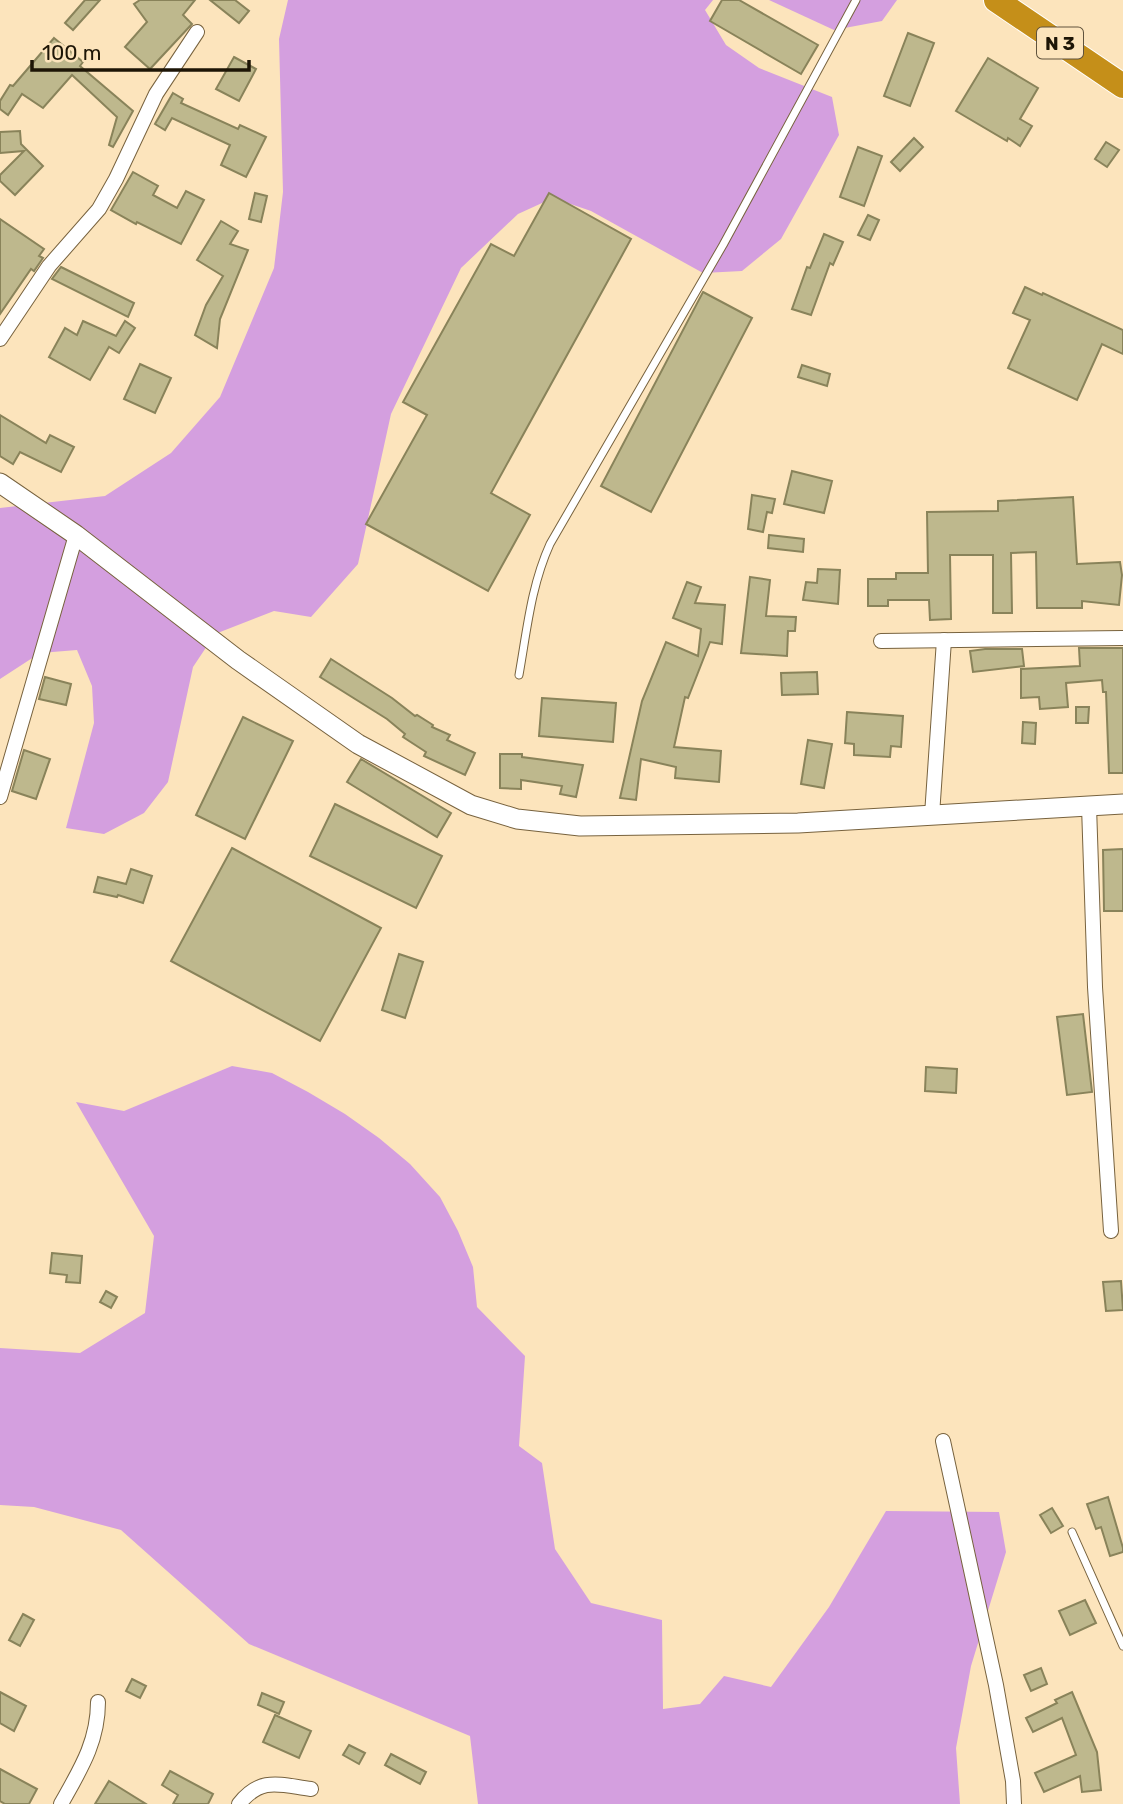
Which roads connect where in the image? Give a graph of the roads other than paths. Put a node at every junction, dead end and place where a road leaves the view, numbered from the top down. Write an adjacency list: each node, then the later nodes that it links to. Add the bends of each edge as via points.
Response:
1 (856, 0): 11 (lane, via 723,245 558,527 538,569)
2 (996, 0): 4 (highway, N 3)
3 (197, 32): 5 (street, via 156,93 99,209 49,266)
4 (1123, 86)
5 (0, 339)
6 (0, 484): 7 (main road)
7 (76, 535): 12 (street); 15 (main road, via 238,660 358,744 471,805 517,819 580,826)
8 (1123, 638): 9 (street)
9 (944, 640): 10 (street); 15 (street)
10 (881, 641)
11 (519, 675)
12 (0, 797)
13 (1123, 804): 14 (main road)
14 (1089, 806): 15 (main road); 16 (street)
15 (932, 816)
16 (1111, 1231)
17 (943, 1441): 24 (street, via 996,1685)
18 (1072, 1532): 19 (lane)
19 (1123, 1646)
20 (98, 1702): 22 (street, via 93,1742)
21 (311, 1789): 23 (street, via 266,1784 252,1789)
22 (61, 1804)
23 (239, 1804)
24 (1014, 1804)

